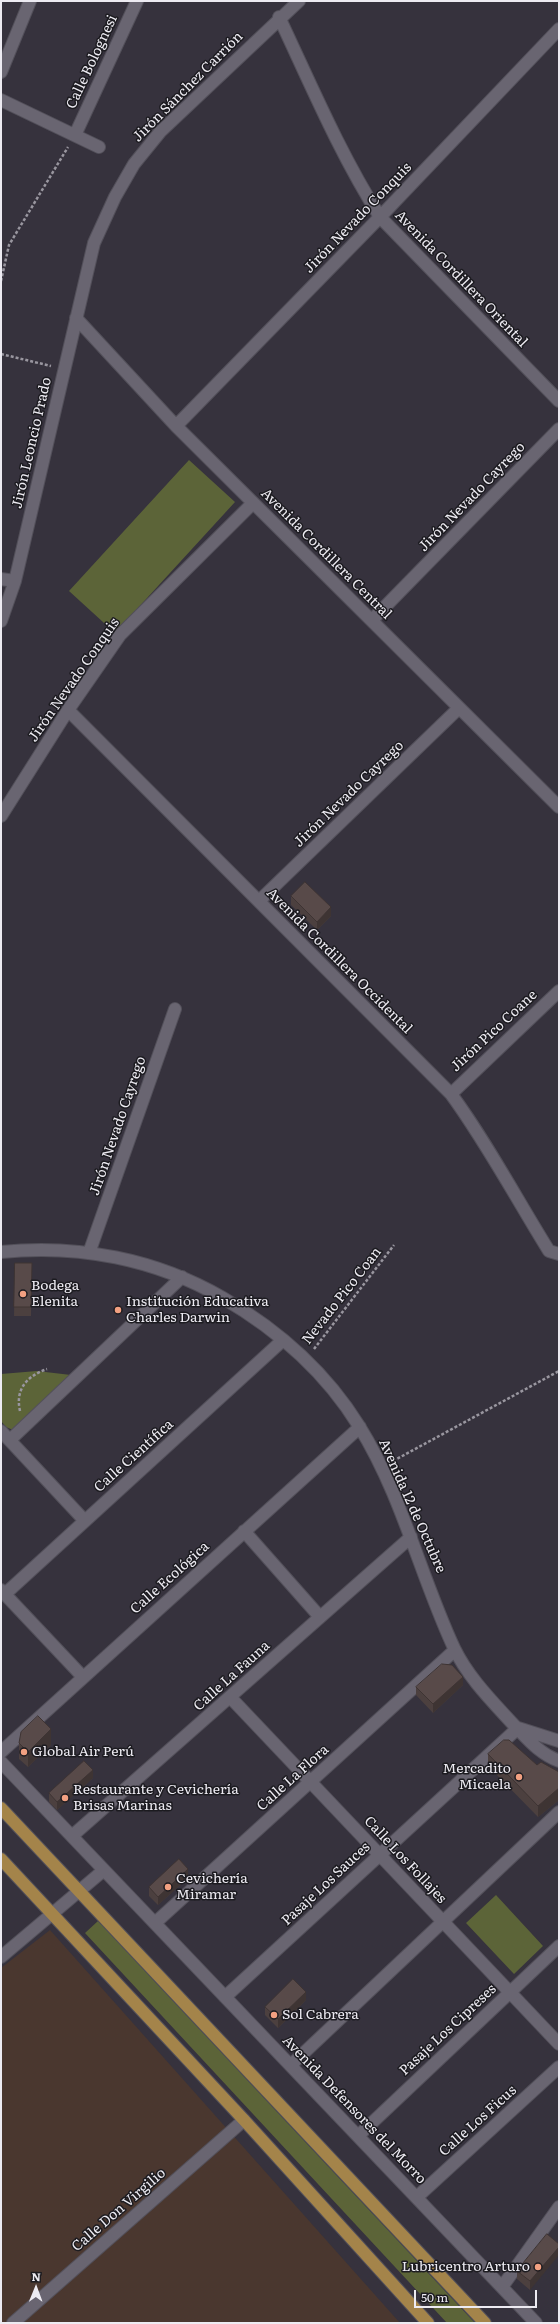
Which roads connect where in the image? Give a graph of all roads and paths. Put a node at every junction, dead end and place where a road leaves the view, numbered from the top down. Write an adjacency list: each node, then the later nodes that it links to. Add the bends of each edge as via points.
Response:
1 (30, 1): 6 (street)
2 (137, 1): 8 (street, Calle Bolognesi)
3 (299, 1): 4 (street, Jirón Sánchez Carrión)
4 (279, 17): 10 (street, Avenida Cordillera Oriental, via 358,184); 12 (street, Jirón Sánchez Carrión, via 160,132 134,164 115,197 94,243)
5 (559, 29): 10 (street, Jirón Nevado Conquis)
6 (1, 72)
7 (1, 100): 8 (street)
8 (75, 135): 9 (street); 11 (path, via 9,246)
9 (99, 146)
10 (380, 217): 15 (street, Avenida Cordillera Oriental); 16 (street, Jirón Nevado Conquis)
11 (1, 281)
12 (76, 318): 14 (street, Jirón Leoncio Prado); 16 (street, Avenida Cordillera Central)
13 (1, 354): 14 (path)
14 (65, 369): 20 (street, Jirón Leoncio Prado)
15 (559, 401)
16 (176, 426): 18 (street, Avenida Cordillera Central)
17 (559, 429): 21 (street, Jirón Nevado Cayrego)
18 (253, 503): 21 (street, Avenida Cordillera Central); 24 (street, Jirón Nevado Conquis, via 120,636)
19 (1, 579): 20 (street)
20 (15, 581): 22 (street, Jirón Leoncio Prado)
21 (372, 620): 23 (street, Avenida Cordillera Central)
22 (1, 621)
23 (459, 708): 25 (street, Avenida Cordillera Central); 27 (street, Jirón Nevado Cayrego)
24 (68, 710): 26 (street, Jirón Nevado Conquis); 27 (street, Avenida Cordillera Occidental)
25 (559, 807)
26 (1, 816)
27 (259, 901): 30 (street, Avenida Cordillera Occidental)
28 (559, 991): 30 (street, Jirón Pico Coane)
29 (175, 1009): 33 (street, Jirón Nevado Cayrego)
30 (450, 1094): 34 (street, Avenida Cordillera Occidental, via 479,1132 549,1251)
31 (394, 1245): 37 (path, Nevado Pico Coan)
32 (1, 1252): 33 (street, Avenida 12 de Octubre, via 57,1250)
33 (89, 1253): 35 (street, Avenida 12 de Octubre, via 129,1260)
34 (559, 1254)
35 (182, 1277): 36 (street, Avenida 12 de Octubre, via 247,1312); 40 (street)
36 (283, 1340): 37 (street, Avenida 12 de Octubre); 45 (street, Calle Científica)
37 (306, 1359): 41 (street, Avenida 12 de Octubre, via 340,1398)
38 (47, 1369): 40 (path, via 26,1379 21,1388 19,1405)
39 (559, 1371): 44 (path)
40 (25, 1426): 43 (street)
41 (360, 1427): 44 (street, Avenida 12 de Octubre); 46 (street, Calle Ecológica)
42 (1, 1431): 43 (street)
43 (10, 1440): 45 (street)
44 (382, 1467): 47 (street, Avenida 12 de Octubre)
45 (85, 1521): 48 (street, Calle Científica)
46 (244, 1531): 49 (street); 51 (street, Calle Ecológica)
47 (411, 1537): 49 (street, Calle La Fauna); 50 (street, Avenida 12 de Octubre)
48 (3, 1592): 51 (street)
49 (320, 1617): 52 (street, Calle La Fauna)
50 (455, 1650): 53 (street, Avenida 12 de Octubre, via 482,1691); 58 (street, Calle La Flora)
51 (83, 1677): 55 (street, Calle Ecológica)
52 (230, 1697): 58 (street, Calle Los Follajes); 61 (street, Calle La Fauna)
53 (518, 1728): 54 (street, Avenida 12 de Octubre); 56 (street, Avenida 12 de Octubre, via 542,1753); 62 (street, Pasaje Los Sauces)
54 (559, 1742)
55 (1, 1752)
56 (559, 1761)
57 (1, 1762): 61 (street, Avenida Defensores del Morro)
58 (310, 1782): 62 (street, Calle Los Follajes); 68 (street, Calle La Flora)
59 (1, 1808): 65 (main road)
60 (559, 1812): 67 (street)
61 (72, 1836): 64 (street, Avenida Defensores del Morro)
62 (380, 1855): 67 (street, Calle Los Follajes); 72 (street, Pasaje Los Sauces)
63 (1, 1859): 66 (main road)
64 (104, 1870): 65 (street); 68 (street, Avenida Defensores del Morro)
65 (79, 1891): 66 (street); 83 (main road)
66 (52, 1914): 70 (street); 76 (main road)
67 (443, 1922): 71 (street, Calle Los Follajes); 74 (street)
68 (155, 1923): 72 (street, Avenida Defensores del Morro)
69 (559, 1946): 71 (street, Pasaje Los Cipreses)
70 (1, 1957)
71 (510, 1993): 73 (street, Calle Los Follajes); 77 (street, Pasaje Los Cipreses)
72 (225, 1997): 74 (street, Avenida Defensores del Morro)
73 (559, 2044)
74 (295, 2062): 77 (street, Avenida Defensores del Morro)
75 (559, 2067): 78 (street, Calle Los Ficus)
76 (244, 2120): 81 (street, Calle Don Virgilio); 82 (main road)
77 (358, 2136): 78 (street, Avenida Defensores del Morro)
78 (417, 2197): 80 (street, Avenida Defensores del Morro)
79 (559, 2207): 80 (street)
80 (502, 2287): 84 (street, Avenida Defensores del Morro)
81 (13, 2323)
82 (428, 2323)
83 (485, 2323)
84 (536, 2323)

